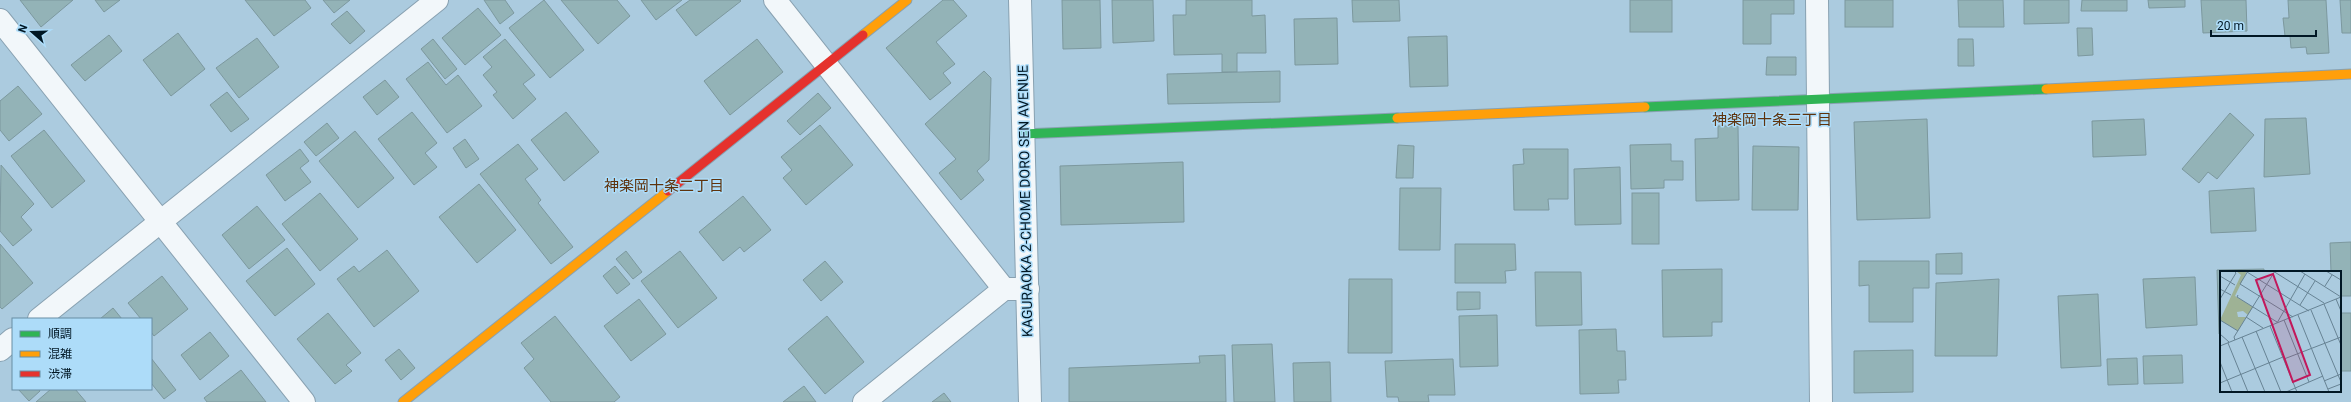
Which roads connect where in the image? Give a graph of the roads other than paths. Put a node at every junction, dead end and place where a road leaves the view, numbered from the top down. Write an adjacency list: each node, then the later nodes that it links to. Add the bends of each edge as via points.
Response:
1 (437, 0): 11 (street)
2 (775, 0): 7 (street)
3 (907, 0): 7 (street)
4 (1020, 0): 10 (street, KAGURAOKA 2-CHOME DORO SEN AVENUE)
5 (1817, 0): 9 (street)
6 (0, 20): 11 (street)
7 (826, 64): 12 (street); 18 (street)
8 (2351, 74): 9 (street)
9 (1819, 100): 10 (street); 21 (street)
10 (1023, 134): 13 (street, KAGURAOKA 2-CHOME DORO SEN AVENUE)
11 (162, 221): 14 (street); 17 (street)
12 (1004, 289): 13 (street); 19 (street)
13 (1028, 289): 20 (street, KAGURAOKA 2-CHOME DORO SEN AVENUE)
14 (40, 318)
15 (12, 340): 16 (street)
16 (0, 350)
17 (304, 402)
18 (403, 402)
19 (864, 402)
20 (1030, 402)
21 (1821, 402)

